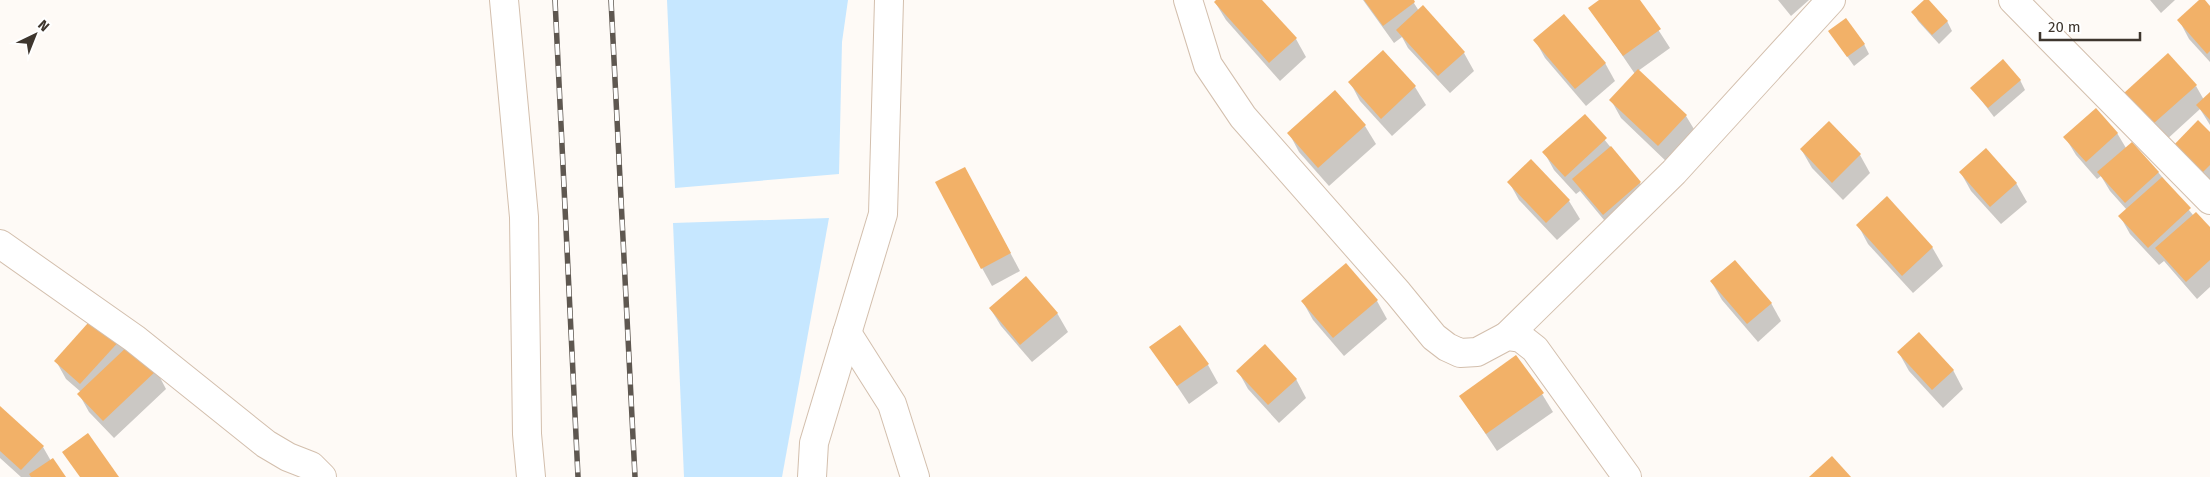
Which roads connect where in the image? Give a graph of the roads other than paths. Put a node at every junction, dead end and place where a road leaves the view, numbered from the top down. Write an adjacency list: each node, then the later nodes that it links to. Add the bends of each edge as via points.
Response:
1 (504, 0): 12 (street, via 524,217 527,434)
2 (889, 0): 8 (street, via 883,214)
3 (1188, 0): 9 (street, via 1208,65 1243,117 1434,337 1460,353 1477,352)
4 (1830, 0): 9 (street, via 1674,172)
5 (2013, 0): 6 (street)
6 (2210, 200)
7 (0, 244): 11 (street, via 135,339 266,444 311,466)
8 (847, 333): 13 (street, via 814,443); 14 (street, via 892,404)
9 (1507, 336): 10 (street, via 1520,338 1534,349)
10 (1626, 476)
11 (322, 477)
12 (531, 477)
13 (812, 477)
14 (916, 477)

